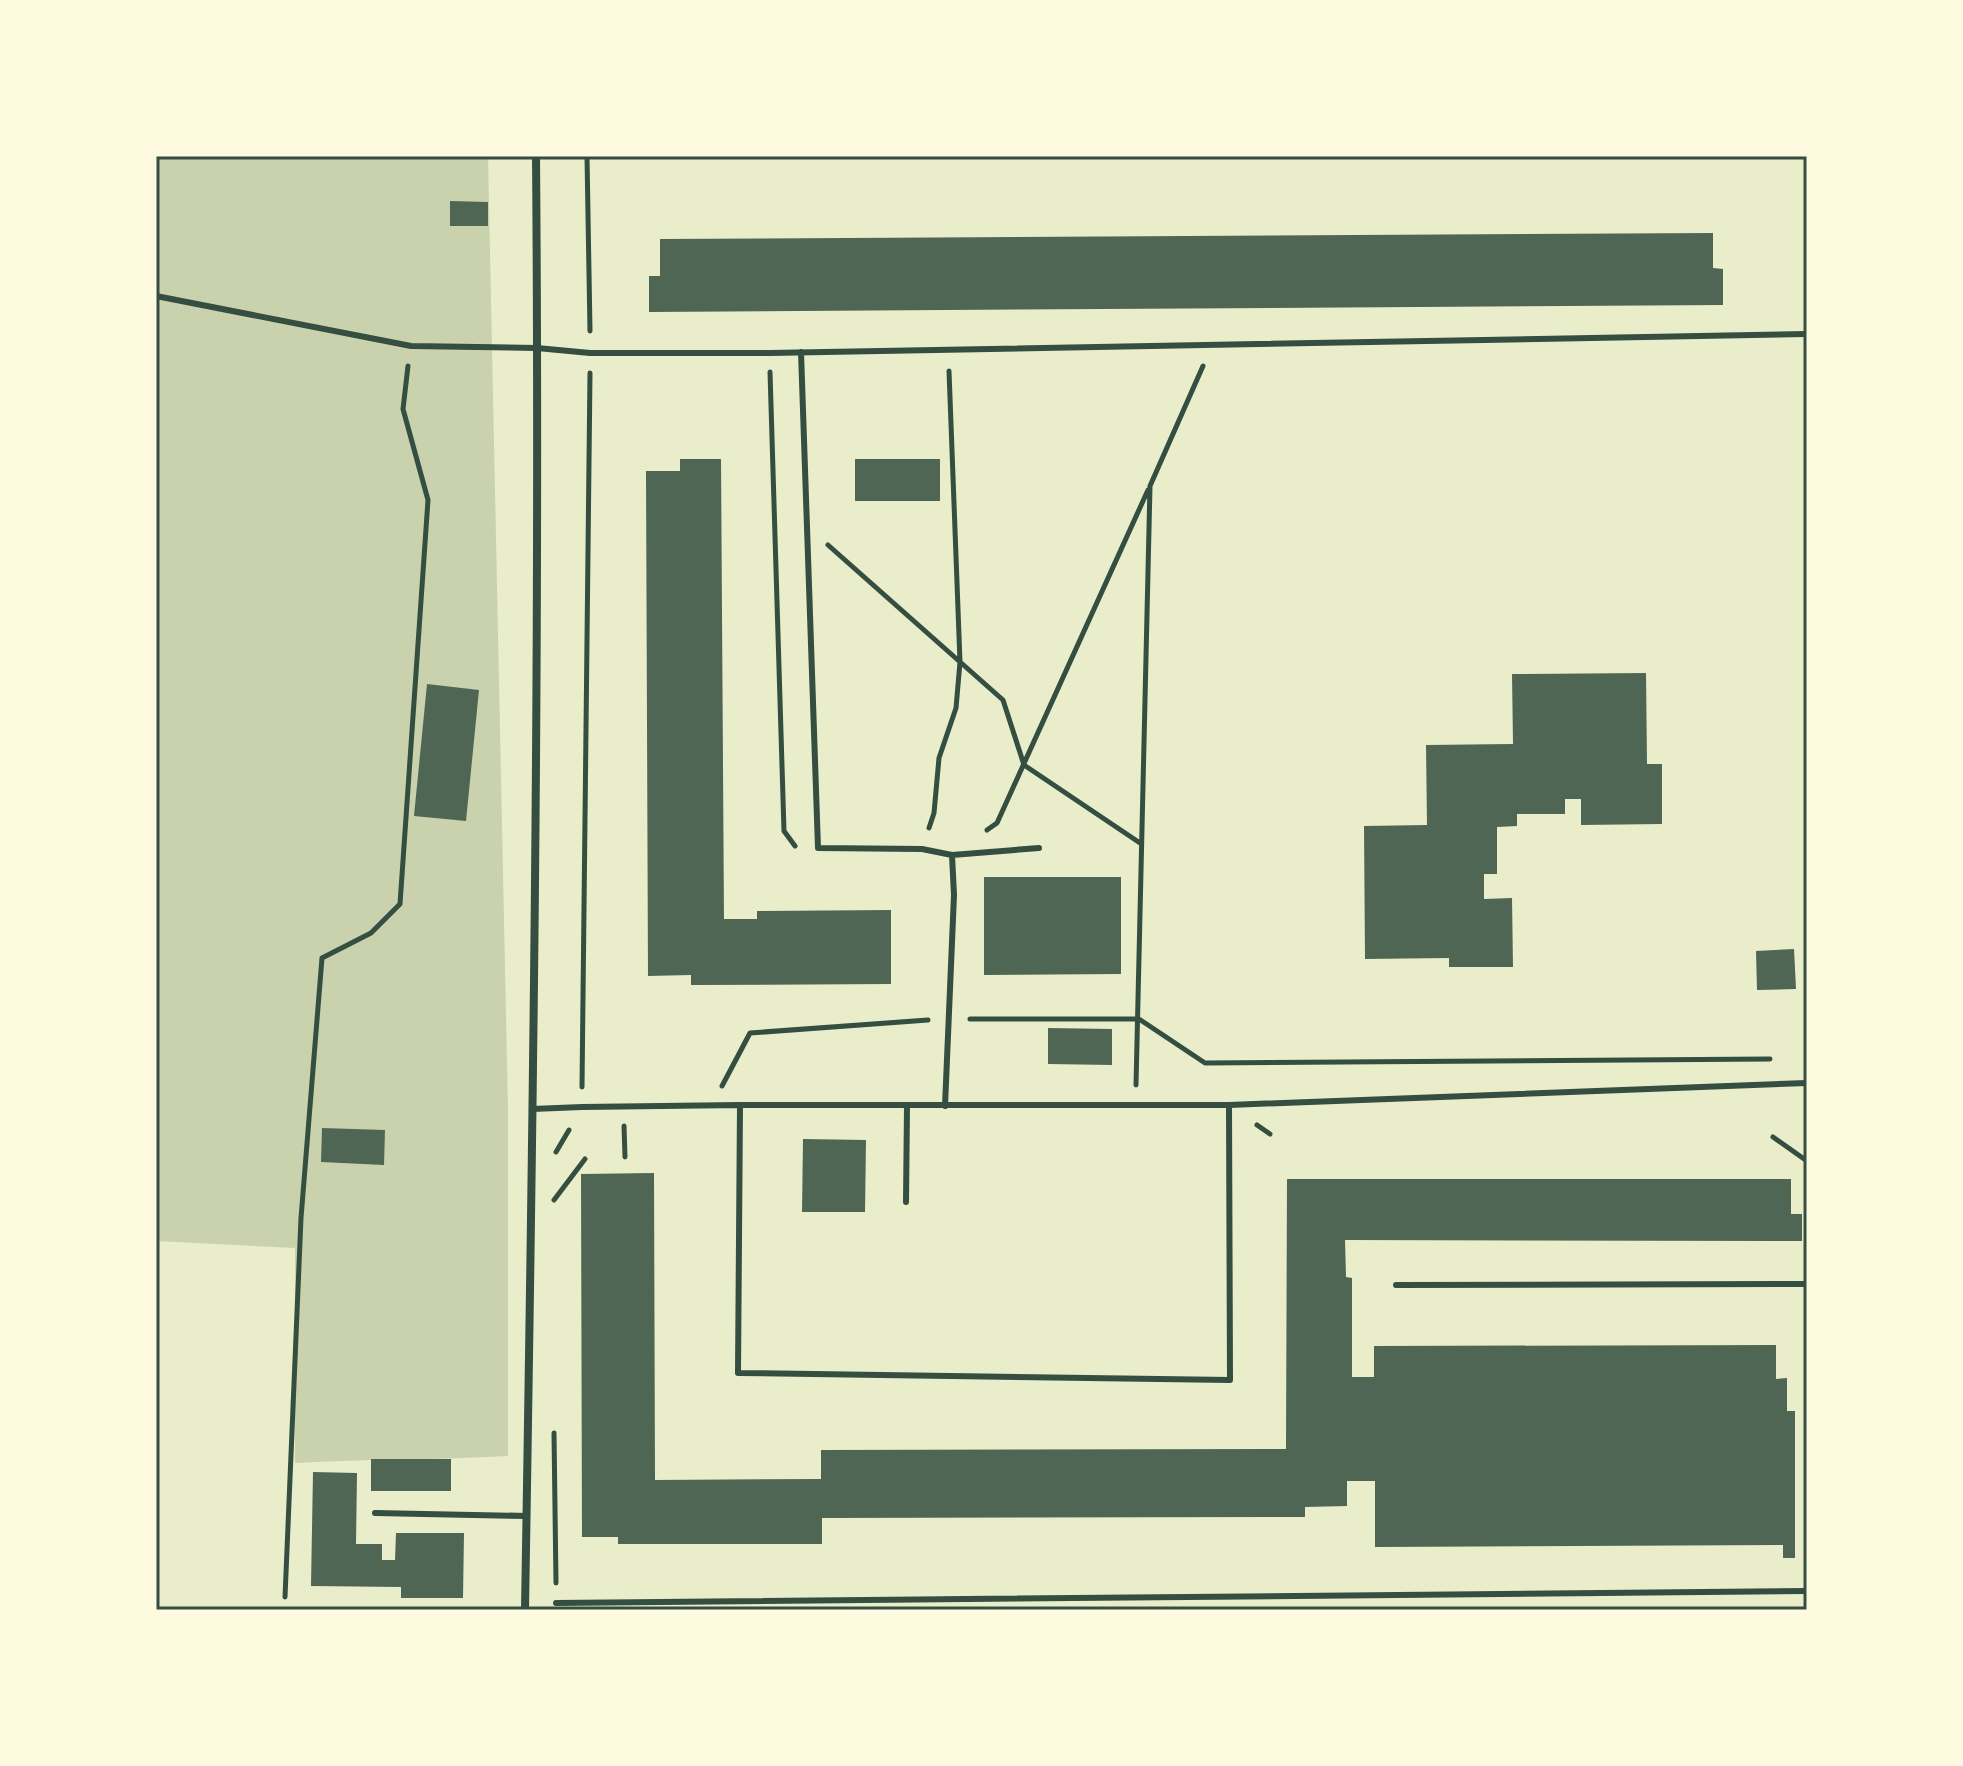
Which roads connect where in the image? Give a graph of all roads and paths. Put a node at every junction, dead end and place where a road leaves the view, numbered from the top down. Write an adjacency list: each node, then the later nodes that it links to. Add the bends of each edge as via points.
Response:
1 (536, 156): 7 (street)
2 (587, 156): 10 (path)
3 (156, 296): 6 (lane)
4 (1807, 334): 5 (lane)
5 (1212, 345): 8 (lane); 11 (path)
6 (411, 346): 7 (lane); 45 (path, via 403,409 428,500 400,904 371,933 322,958 301,1218)
7 (537, 348): 10 (lane); 32 (street)
8 (948, 350): 9 (lane); 14 (path)
9 (801, 352): 10 (lane); 13 (lane)
10 (590, 353): 31 (path)
11 (1150, 486): 15 (path); 17 (path)
12 (774, 496): 13 (path)
13 (806, 525): 14 (path); 19 (lane, via 818,848)
14 (960, 662): 15 (path, via 1003,700); 19 (path, via 956,708 939,758 934,813)
15 (1024, 765): 16 (path, via 997,823); 17 (path)
16 (986, 831)
17 (1141, 843): 22 (path)
18 (1039, 848): 20 (lane)
19 (922, 849): 20 (lane)
20 (952, 855): 21 (lane)
21 (948, 1019): 22 (path); 27 (path, via 750,1033); 29 (lane)
22 (1139, 1019): 23 (path, via 1205,1063); 30 (path)
23 (1775, 1059)
24 (1807, 1083): 26 (lane)
25 (740, 1105): 26 (lane, via 738,1373 1230,1380); 27 (lane); 28 (lane)
26 (1229, 1105): 30 (lane)
27 (712, 1106): 31 (lane)
28 (907, 1106): 29 (lane); 38 (lane)
29 (945, 1106): 30 (lane)
30 (1136, 1106)
31 (582, 1107): 32 (lane); 35 (path)
32 (532, 1109): 43 (street)
33 (1773, 1137): 36 (path)
34 (585, 1159): 37 (path, via 551,1204)
35 (551, 1161)
36 (1807, 1161)
37 (551, 1190)
38 (906, 1202)
39 (1807, 1284): 40 (lane)
40 (1396, 1285)
41 (554, 1428): 46 (path)
42 (375, 1513): 43 (lane)
43 (527, 1516): 47 (street)
44 (1807, 1591): 46 (lane)
45 (285, 1597)
46 (556, 1603)
47 (525, 1610)

